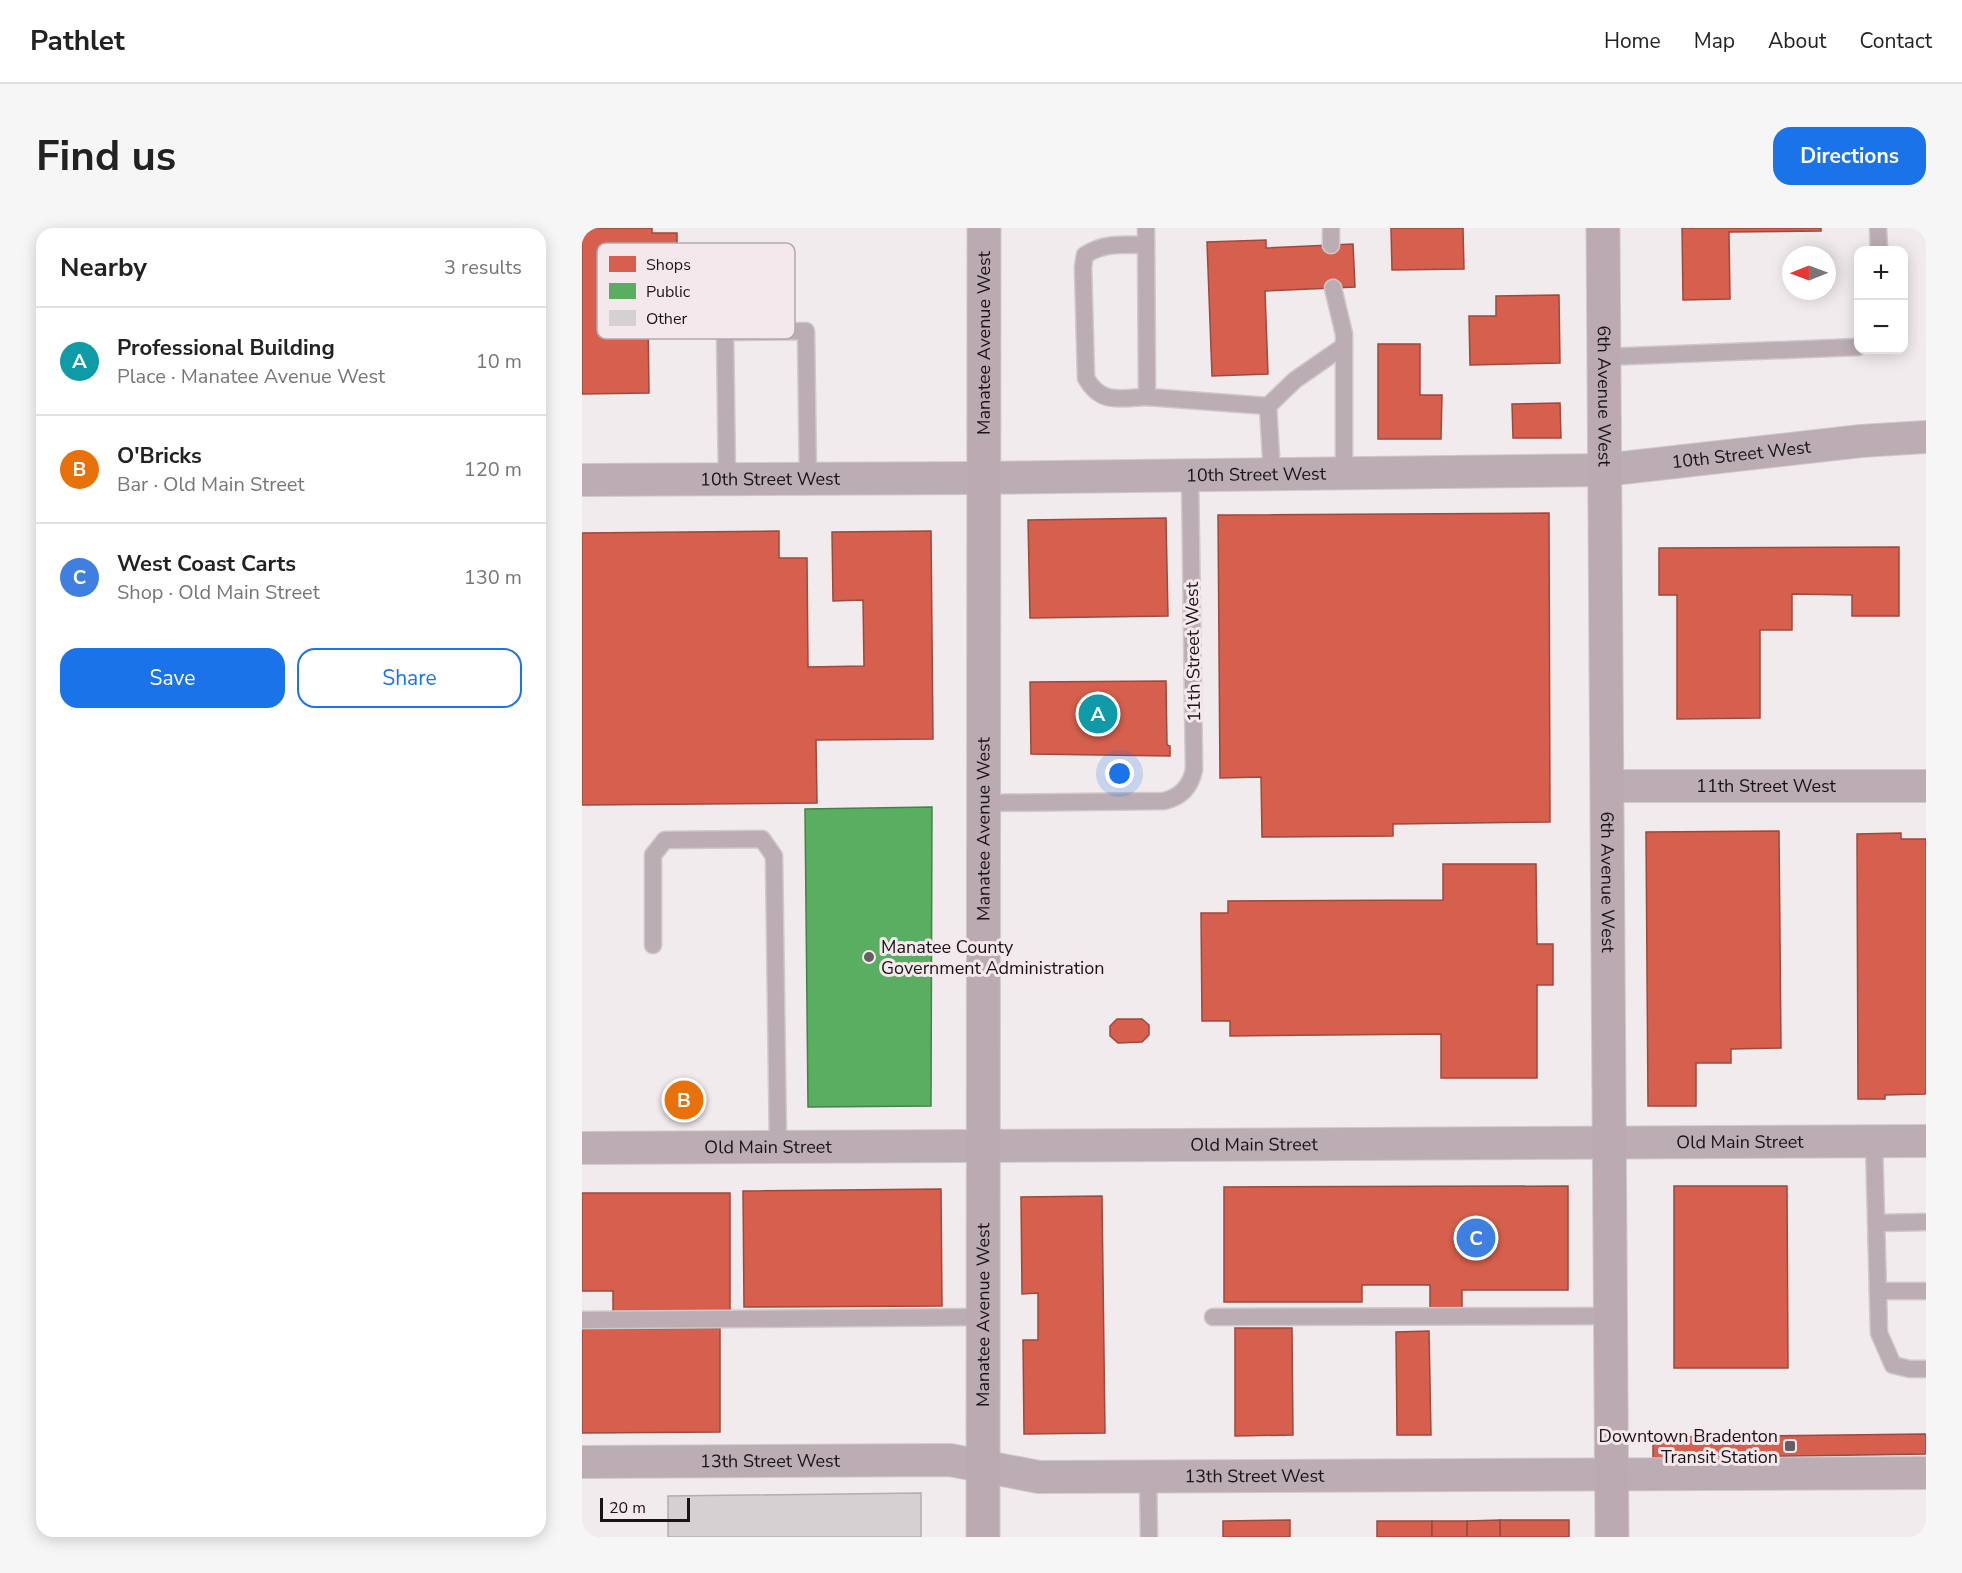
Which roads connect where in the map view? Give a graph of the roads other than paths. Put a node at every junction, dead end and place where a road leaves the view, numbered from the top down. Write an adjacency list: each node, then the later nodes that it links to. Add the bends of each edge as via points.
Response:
1 (984, 228): 20 (main road, Manatee Avenue West)
2 (1146, 228): 5 (lane)
3 (1603, 228): 12 (main road, 6th Avenue West)
4 (1878, 228): 6 (lane)
5 (1146, 245): 13 (lane); 13 (lane, via 1097,247 1085,255 1083,267 1086,378 1101,396)
6 (1879, 246)
7 (1333, 288): 10 (lane)
8 (795, 331): 21 (lane, via 806,331)
9 (725, 339): 23 (lane)
10 (1344, 346): 14 (lane, via 1295,380); 17 (lane)
11 (1854, 347): 12 (lane)
12 (1604, 357): 16 (main road, 6th Avenue West)
13 (1147, 397): 14 (lane)
14 (1268, 406): 18 (lane)
15 (1926, 437): 16 (street, 10th Street West)
16 (1604, 470): 17 (street, 10th Street West); 24 (main road, 6th Avenue West)
17 (1344, 473): 18 (street, 10th Street West)
18 (1272, 474): 19 (street, 10th Street West)
19 (1190, 476): 20 (street, 10th Street West); 26 (lane, 11th Street West, via 1193,777 1181,794 1164,801)
20 (983, 478): 21 (street, 10th Street West); 26 (main road, Manatee Avenue West)
21 (808, 479): 23 (street, 10th Street West)
22 (582, 480): 23 (street, 10th Street West)
23 (727, 480)
24 (1607, 786): 25 (street, 11th Street West); 30 (main road, 6th Avenue West)
25 (1926, 786)
26 (984, 803): 31 (main road, Manatee Avenue West)
27 (653, 945): 32 (lane, via 652,855 665,840 762,839 774,856)
28 (1874, 1141): 29 (street, Old Main Street); 30 (street, Old Main Street); 34 (lane)
29 (1926, 1141)
30 (1610, 1143): 31 (street, Old Main Street); 38 (main road, 6th Avenue West)
31 (983, 1145): 32 (street, Old Main Street); 39 (main road, Manatee Avenue West)
32 (778, 1146): 33 (street, Old Main Street)
33 (582, 1148)
34 (1876, 1222): 35 (lane); 36 (lane)
35 (1926, 1222)
36 (1878, 1291): 37 (lane); 42 (lane, via 1879,1333 1893,1365)
37 (1926, 1291)
38 (1611, 1316): 40 (lane); 46 (main road, 6th Avenue West)
39 (982, 1317): 41 (lane); 44 (main road, Manatee Avenue West)
40 (1213, 1317)
41 (582, 1320)
42 (1926, 1369)
43 (582, 1462): 44 (street, 13th Street West, via 950,1460)
44 (982, 1466): 47 (street, 13th Street West, via 1039,1477); 48 (main road, Manatee Avenue West)
45 (1926, 1473): 46 (street, 13th Street West)
46 (1611, 1475): 47 (street, 13th Street West); 50 (main road, 6th Avenue West)
47 (1148, 1476): 49 (lane)
48 (983, 1537)
49 (1149, 1537)
50 (1612, 1537)

